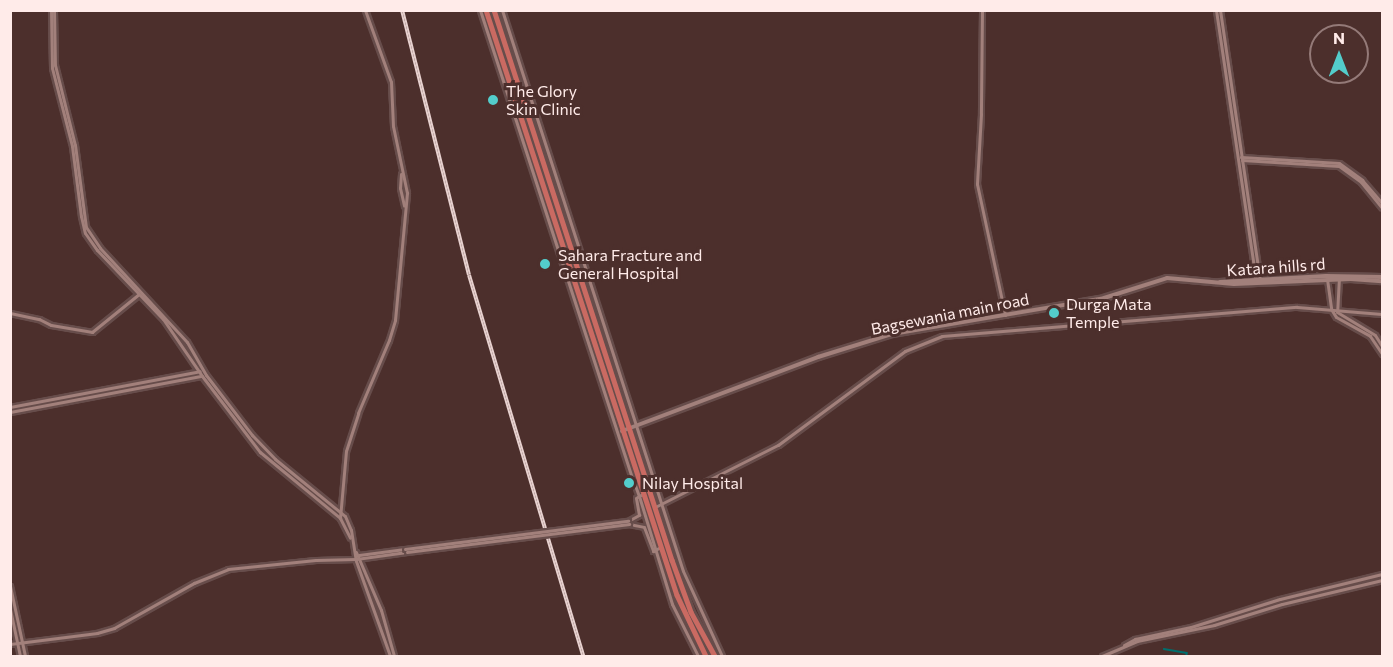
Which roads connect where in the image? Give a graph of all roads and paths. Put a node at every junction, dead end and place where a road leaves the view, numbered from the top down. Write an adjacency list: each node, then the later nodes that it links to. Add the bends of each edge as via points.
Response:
1 (53, 10): 21 (street, via 51,61 72,146 83,228 97,250); 27 (street, via 57,72 75,145 86,227)
2 (365, 10): 10 (street, via 391,82 393,126)
3 (480, 10): 35 (street)
4 (486, 10): 35 (main road)
5 (494, 10): 36 (main road)
6 (502, 10): 34 (street)
7 (982, 10): 26 (street, via 977,184)
8 (1218, 10): 9 (street)
9 (1239, 158): 11 (street, via 1339,164 1362,180); 13 (street, via 1339,166 1361,182); 17 (street)
10 (402, 172): 12 (street); 12 (street, via 407,191)
11 (1383, 203)
12 (404, 207): 40 (street, via 395,320 346,451)
13 (1383, 208)
14 (1326, 278): 15 (main road, Katara hills rd); 17 (main road, Katara hills rd); 19 (street)
15 (1339, 278): 16 (main road, Katara hills rd); 20 (street)
16 (1383, 279)
17 (1258, 280): 18 (main road, Katara hills rd)
18 (1220, 282): 26 (main road, Bagsewania main road, via 1167,278 1104,298)
19 (1328, 287): 20 (street); 22 (street)
20 (1338, 287): 24 (street)
21 (139, 294): 23 (street, via 92,332 51,326 39,319); 27 (street)
22 (1331, 309): 24 (street); 38 (street, via 1297,308 942,336 905,351 784,442)
23 (10, 313)
24 (1336, 313): 25 (street); 28 (street, via 1375,335); 29 (street, via 1373,339)
25 (1383, 314)
26 (1005, 315): 34 (main road, Bagsewania main road, via 892,334 824,355)
27 (162, 316): 30 (street)
28 (1383, 346)
29 (1383, 354)
30 (201, 371): 31 (street); 32 (street)
31 (204, 375): 33 (street); 40 (street, via 272,456); 41 (street, via 260,452)
32 (10, 407)
33 (10, 412)
34 (636, 426): 36 (main road); 38 (street)
35 (620, 429): 36 (main road); 37 (main road)
36 (629, 429): 39 (main road)
37 (641, 495): 42 (street, via 636,498 639,514); 44 (main road)
38 (661, 503): 39 (street); 59 (street, via 687,581)
39 (655, 507): 58 (main road, via 686,599)
40 (341, 511): 41 (street); 43 (street, via 351,530)
41 (340, 518): 43 (street)
42 (628, 522): 44 (street, via 644,527); 45 (street, bridge)
43 (351, 539): 45 (street)
44 (657, 549): 56 (street, via 671,600); 57 (main road)
45 (356, 557): 51 (street, via 228,569 194,583 114,628); 55 (street)
46 (1383, 574): 50 (street, via 1280,599)
47 (1383, 580): 50 (street)
48 (11, 590): 51 (street)
49 (10, 609): 51 (street)
50 (1158, 636): 60 (street, via 1131,642)
51 (19, 643): 52 (street); 53 (street); 54 (street)
52 (10, 644)
53 (20, 657)
54 (25, 657)
55 (392, 657)
56 (698, 657)
57 (706, 657)
58 (715, 657)
59 (722, 657)
60 (1102, 657)

